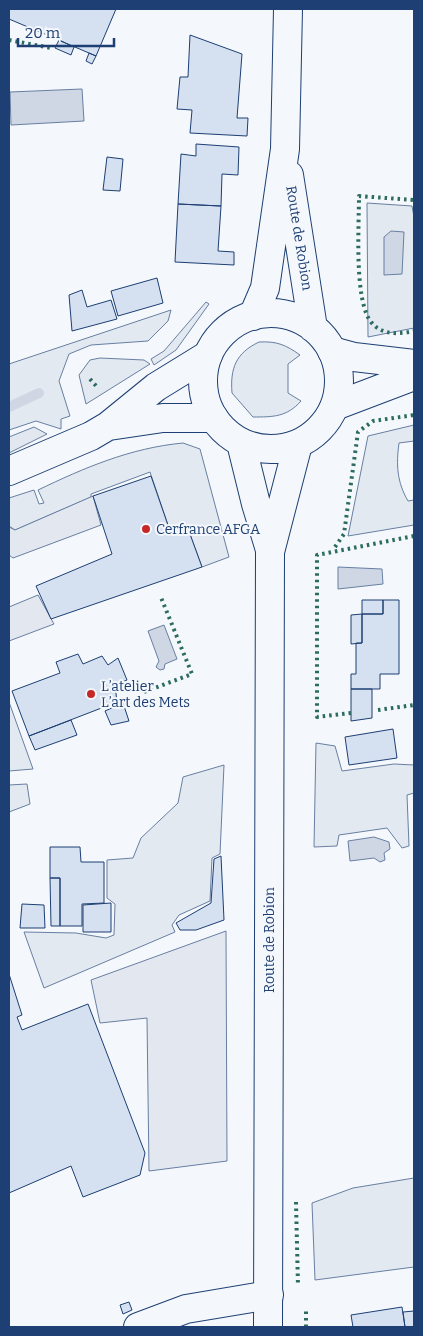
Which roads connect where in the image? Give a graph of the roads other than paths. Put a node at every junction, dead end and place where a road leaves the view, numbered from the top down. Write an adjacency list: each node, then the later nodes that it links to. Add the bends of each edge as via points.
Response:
1 (288, 9): 2 (main road, Route de Robion)
2 (285, 149): 3 (main road, Route de Robion, via 265,288); 4 (main road, Route de Robion)
3 (254, 316): 4 (main road, via 281,314 295,317); 6 (main road, via 227,330)
4 (313, 328): 5 (main road)
5 (332, 351): 7 (main road); 9 (main road, via 338,368 339,388)
6 (208, 355): 10 (main road, via 204,376 205,398); 11 (main road, via 156,387)
7 (414, 364)
8 (414, 376): 9 (main road)
9 (335, 406): 13 (main road, via 326,422)
10 (214, 418): 11 (main road, via 163,418); 12 (main road)
11 (108, 426): 14 (main road)
12 (241, 443): 13 (main road, via 260,449); 15 (main road, Route de Robion)
13 (298, 444): 15 (main road, Route de Robion)
14 (9, 471)
15 (270, 552): 16 (main road, Route de Robion)
16 (269, 1295): 17 (main road, via 186,1309); 18 (main road, Route de Robion)
17 (138, 1327)
18 (268, 1327)

